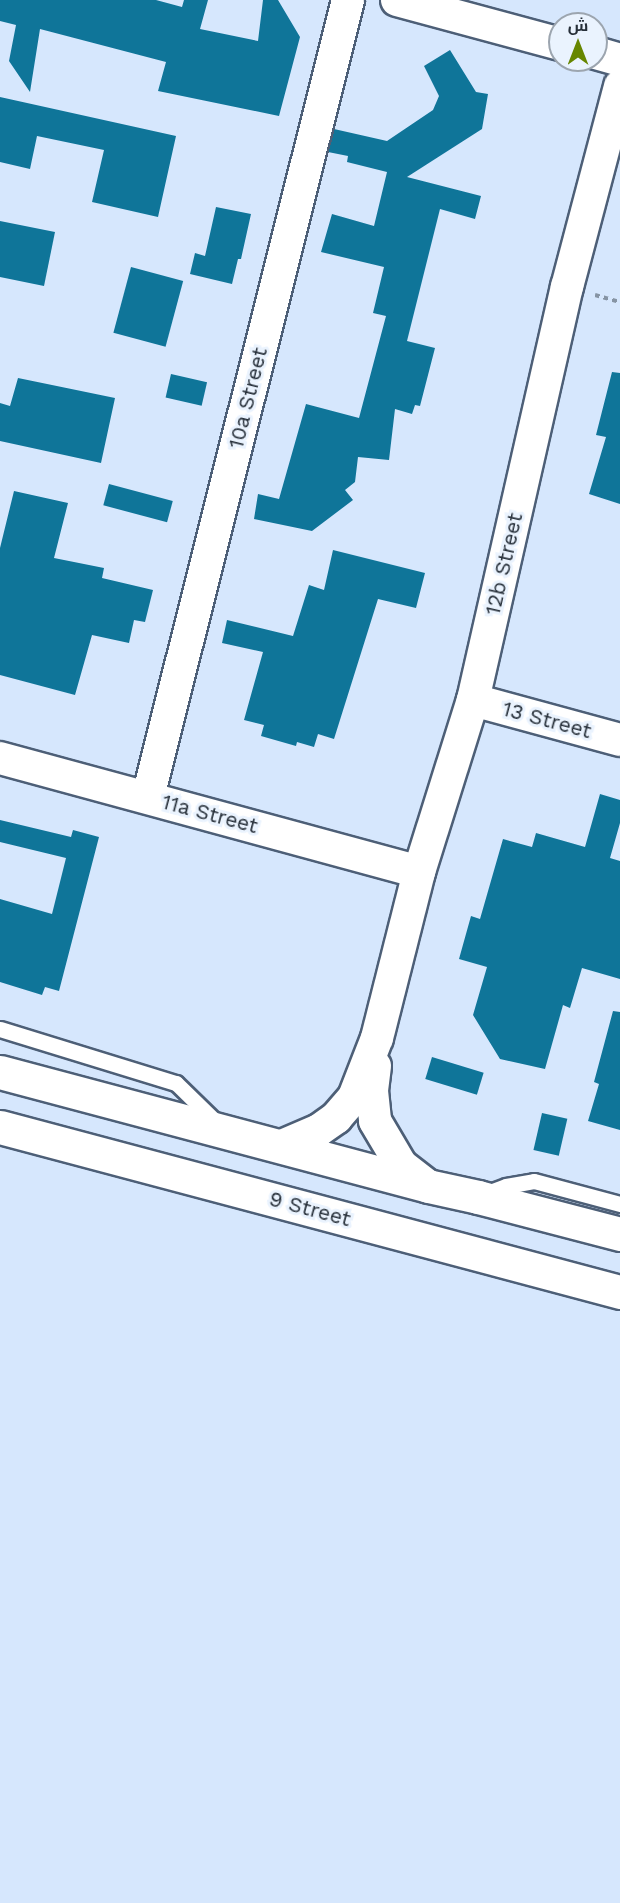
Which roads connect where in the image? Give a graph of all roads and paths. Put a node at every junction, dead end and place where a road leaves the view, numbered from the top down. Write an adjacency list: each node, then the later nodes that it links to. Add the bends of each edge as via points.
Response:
1 (348, 0): 8 (street, 10a Street)
2 (397, 0): 3 (street)
3 (548, 41)
4 (620, 86): 5 (street, 12b Street, via 567,287)
5 (473, 700): 6 (street, 13 Street); 9 (street, 12b Street)
6 (620, 740)
7 (0, 758): 8 (street, 11a Street)
8 (148, 797): 9 (street, 11a Street)
9 (419, 872): 11 (street, 12b Street)
10 (0, 1029): 14 (lane, via 176,1083)
11 (377, 1038): 15 (street, 12b Street, via 354,1097 336,1118); 16 (street, 12b Street, via 372,1090 375,1121 401,1165)
12 (0, 1072): 14 (street)
13 (0, 1127): 20 (street, 9 Street)
14 (225, 1132): 15 (street)
15 (282, 1146): 16 (street)
16 (428, 1186): 17 (street)
17 (478, 1197): 18 (lane, via 506,1186 534,1182); 19 (street)
18 (620, 1204)
19 (620, 1234)
20 (620, 1292)

